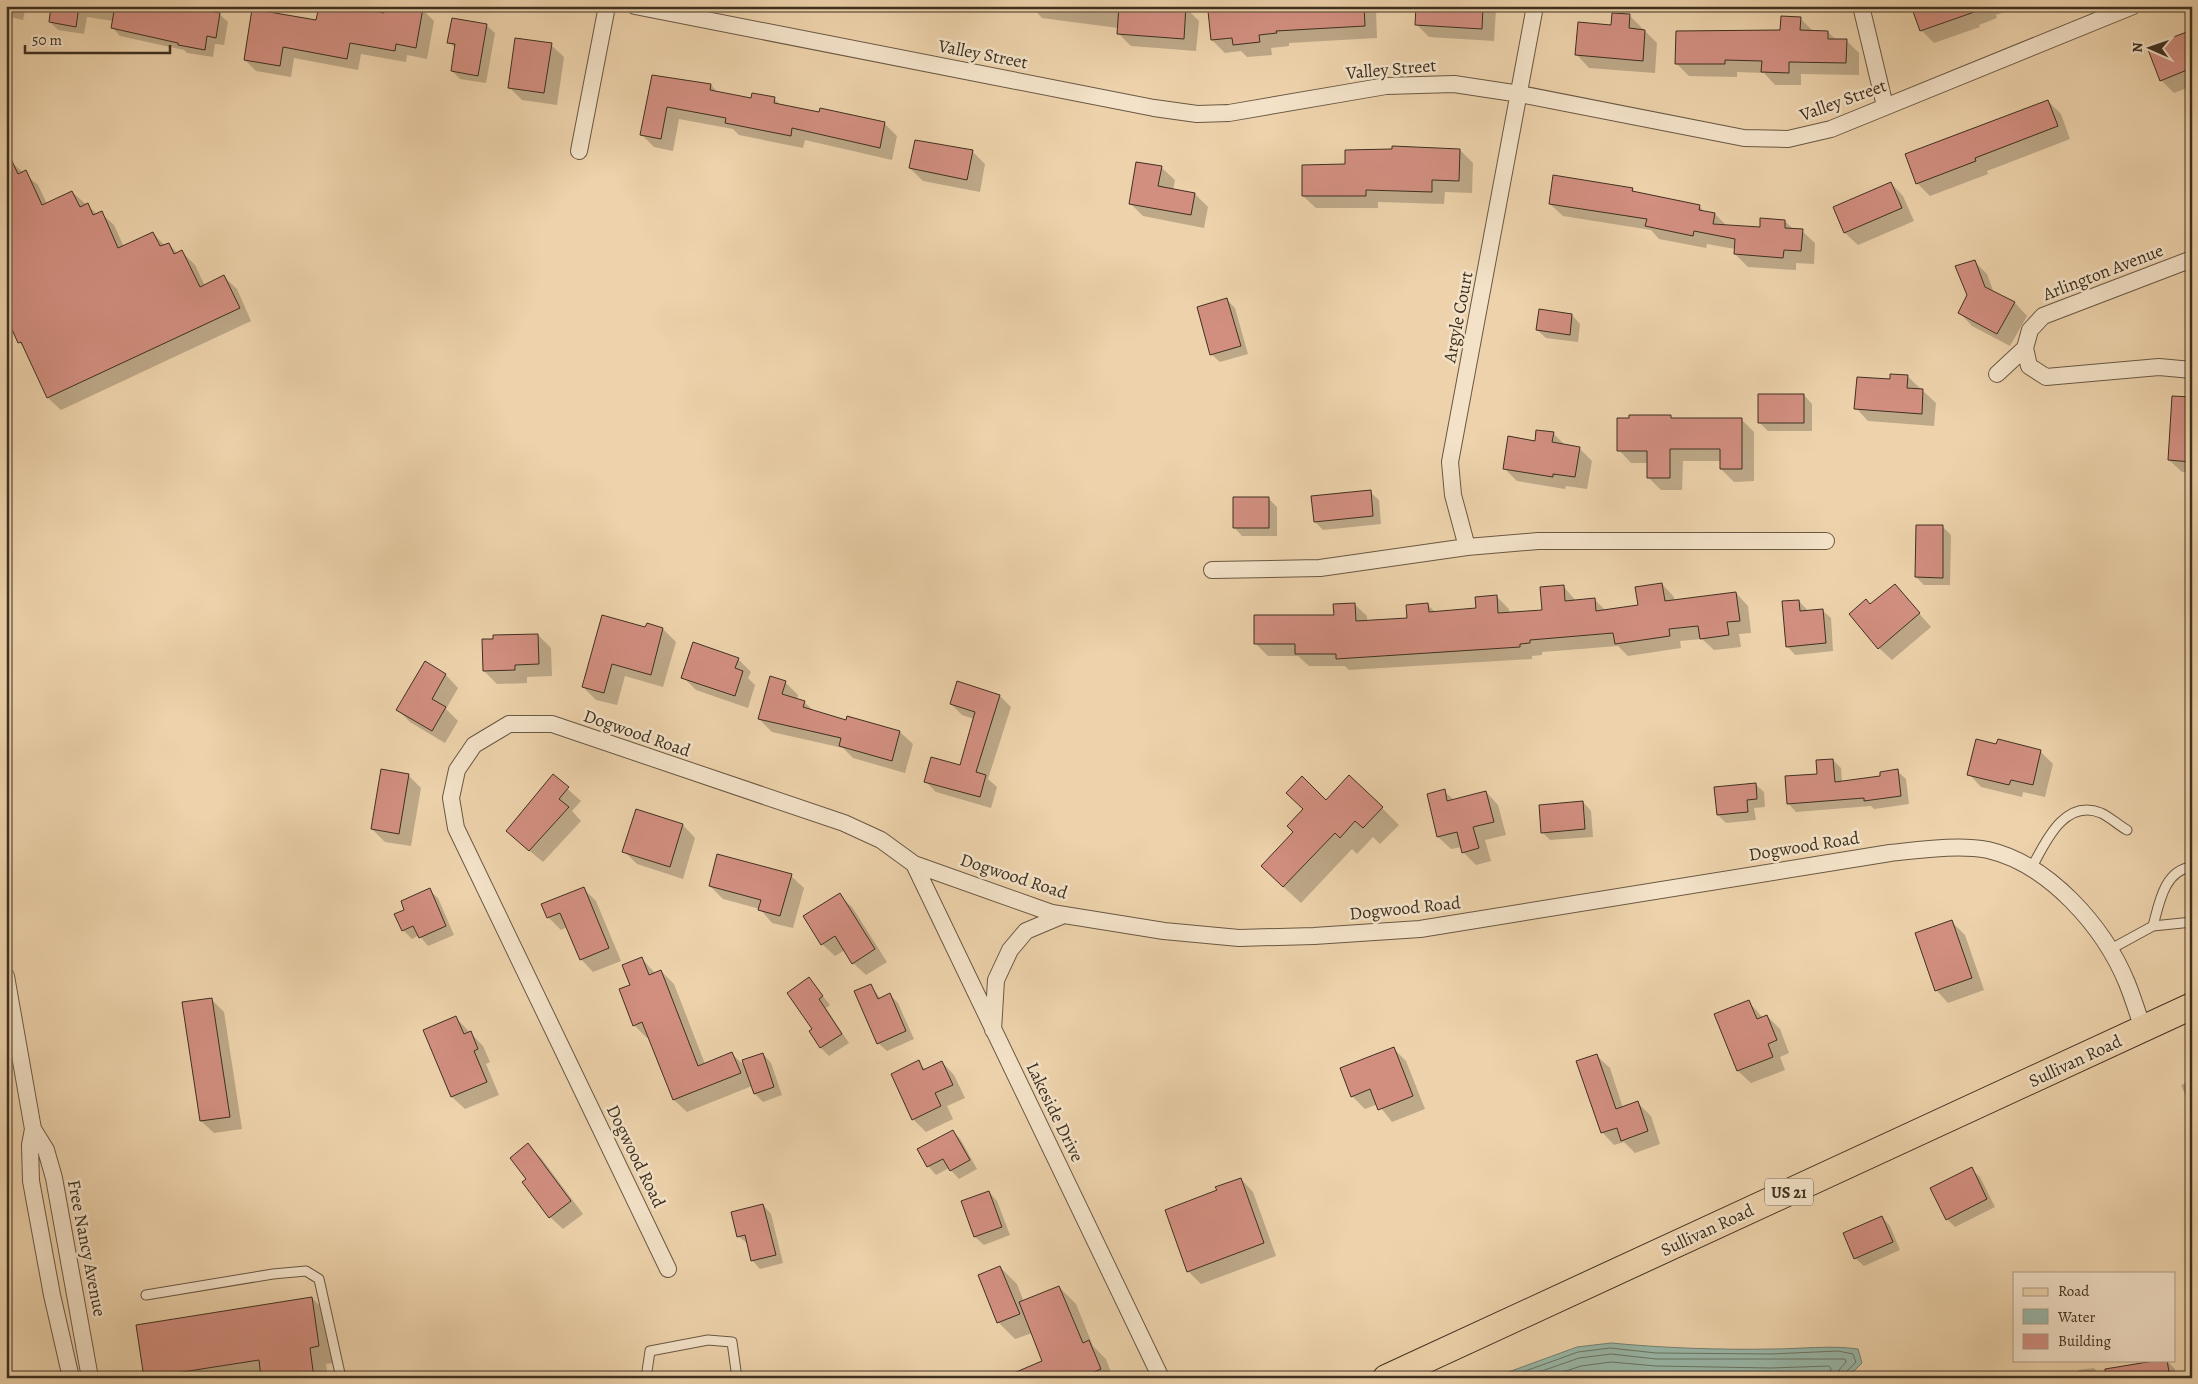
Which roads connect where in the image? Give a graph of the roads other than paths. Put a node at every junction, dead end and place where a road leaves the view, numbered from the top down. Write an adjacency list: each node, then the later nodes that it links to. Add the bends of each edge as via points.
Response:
1 (607, 6): 8 (street)
2 (635, 6): 6 (street, Valley Street, via 1197,114 1230,113 1386,86 1454,84)
3 (1535, 6): 6 (street, Argyle Court)
4 (1860, 6): 7 (street)
5 (2133, 6): 7 (street, Valley Street)
6 (1520, 94): 7 (street, Valley Street, via 1744,138 1788,139 1831,129); 14 (street, Argyle Court, via 1450,462 1453,495)
7 (1885, 106)
8 (579, 151)
9 (2192, 259): 10 (street, Arlington Avenue, via 2043,316 2030,330)
10 (2025, 348): 11 (street, via 2029,366 2046,378 2159,367); 12 (street, Arlington Avenue)
11 (2192, 370)
12 (1997, 374)
13 (1826, 541): 14 (street, via 1538,540)
14 (1467, 547): 15 (street, via 1320,568)
15 (1212, 570)
16 (2127, 830): 18 (lane, via 2100,813 2088,810 2073,814 2062,819)
17 (914, 864): 20 (street, Dogwood Road); 27 (street, Lakeside Drive); 29 (street, Dogwood Road, via 881,840 844,823 552,724 510,724 474,745 457,770 451,798 456,828)
18 (2032, 867): 20 (street, Dogwood Road, via 1988,850 1938,848 1420,929 1314,936 1239,938 1164,931); 23 (street, Dogwood Road, via 2069,897)
19 (2192, 867): 22 (lane, via 2175,872 2168,881)
20 (1064, 915): 27 (street, via 1026,931 1010,950 996,980)
21 (2192, 922): 22 (lane)
22 (2153, 926): 23 (lane)
23 (2109, 950): 26 (street, Dogwood Road, via 2126,981)
24 (6, 976): 28 (street, Free Nancy Avenue)
25 (2192, 1006): 26 (main road, Sullivan Road / US 21)
26 (2143, 1029): 37 (main road, Sullivan Road / US 21)
27 (993, 1030): 36 (street, Lakeside Drive)
28 (33, 1129): 31 (street, Free Nancy Avenue, via 31,1181); 32 (street, Free Nancy Avenue, via 46,1150 54,1178)
29 (668, 1269)
30 (146, 1295): 33 (lane, via 306,1271 319,1279)
31 (71, 1378)
32 (90, 1378)
33 (340, 1378)
34 (646, 1378): 35 (lane, via 650,1351 708,1340 732,1342)
35 (737, 1378)
36 (1161, 1378)
37 (1386, 1378)

